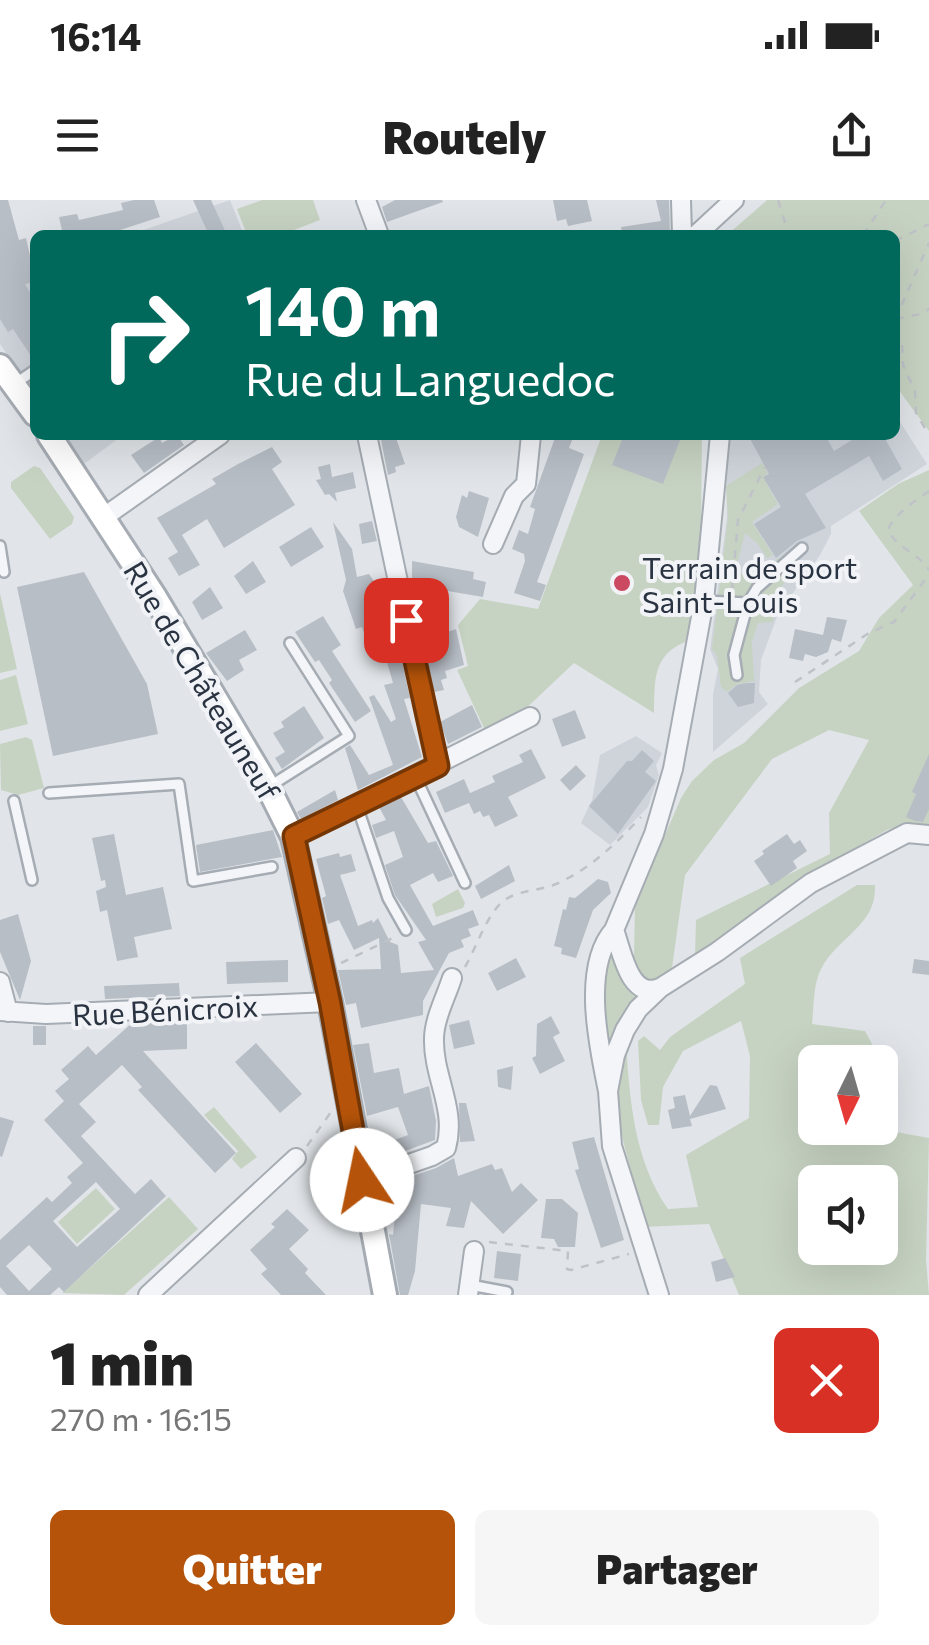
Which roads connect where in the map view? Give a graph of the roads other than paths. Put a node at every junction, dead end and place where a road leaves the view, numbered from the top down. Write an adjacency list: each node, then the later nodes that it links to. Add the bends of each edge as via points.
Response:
1 (366, 200): 4 (street)
2 (681, 200): 5 (street)
3 (734, 200): 6 (street)
4 (377, 230)
5 (682, 230)
6 (701, 230)
7 (7, 375): 8 (main road)
8 (30, 407)
9 (53, 440): 14 (main road, Rue de Châteauneuf)
10 (213, 440): 14 (street)
11 (368, 440): 24 (street)
12 (530, 440): 15 (street, via 526,484)
13 (720, 440): 19 (street)
14 (104, 517): 26 (main road, Rue de Châteauneuf)
15 (493, 544)
16 (0, 546): 18 (lane)
17 (802, 548): 20 (lane)
18 (4, 572)
19 (704, 601): 20 (lane); 36 (street, via 668,786)
20 (748, 604): 22 (lane, via 734,655)
21 (290, 643): 26 (lane, via 350,736)
22 (737, 675)
23 (530, 717): 24 (street)
24 (438, 766): 25 (street)
25 (415, 776): 29 (street); 34 (lane)
26 (268, 787): 31 (main road, Rue de Châteauneuf)
27 (49, 793): 32 (lane, via 179,784 193,882)
28 (14, 801): 33 (lane)
29 (357, 806): 31 (street); 35 (lane)
30 (929, 835): 39 (street, via 907,833 811,884)
31 (294, 836): 40 (main road, Rue de Châteauneuf)
32 (272, 868)
33 (32, 880)
34 (465, 883)
35 (406, 930)
36 (614, 930): 39 (street, via 633,983 643,990); 42 (street, via 605,940 595,1007)
37 (452, 978): 44 (street, via 434,1041 449,1110 446,1148)
38 (0, 982): 41 (street)
39 (660, 988): 42 (street, via 625,1030)
40 (330, 1002): 41 (street, Rue Bénicroix); 44 (main road, Rue de Châteauneuf)
41 (4, 1011)
42 (608, 1091): 50 (street, via 612,1146)
43 (296, 1158): 48 (street)
44 (362, 1180): 49 (main road, Rue de Châteauneuf)
45 (474, 1251): 46 (street)
46 (469, 1290): 47 (lane)
47 (508, 1292)
48 (148, 1295)
49 (385, 1295)
50 (660, 1295)

